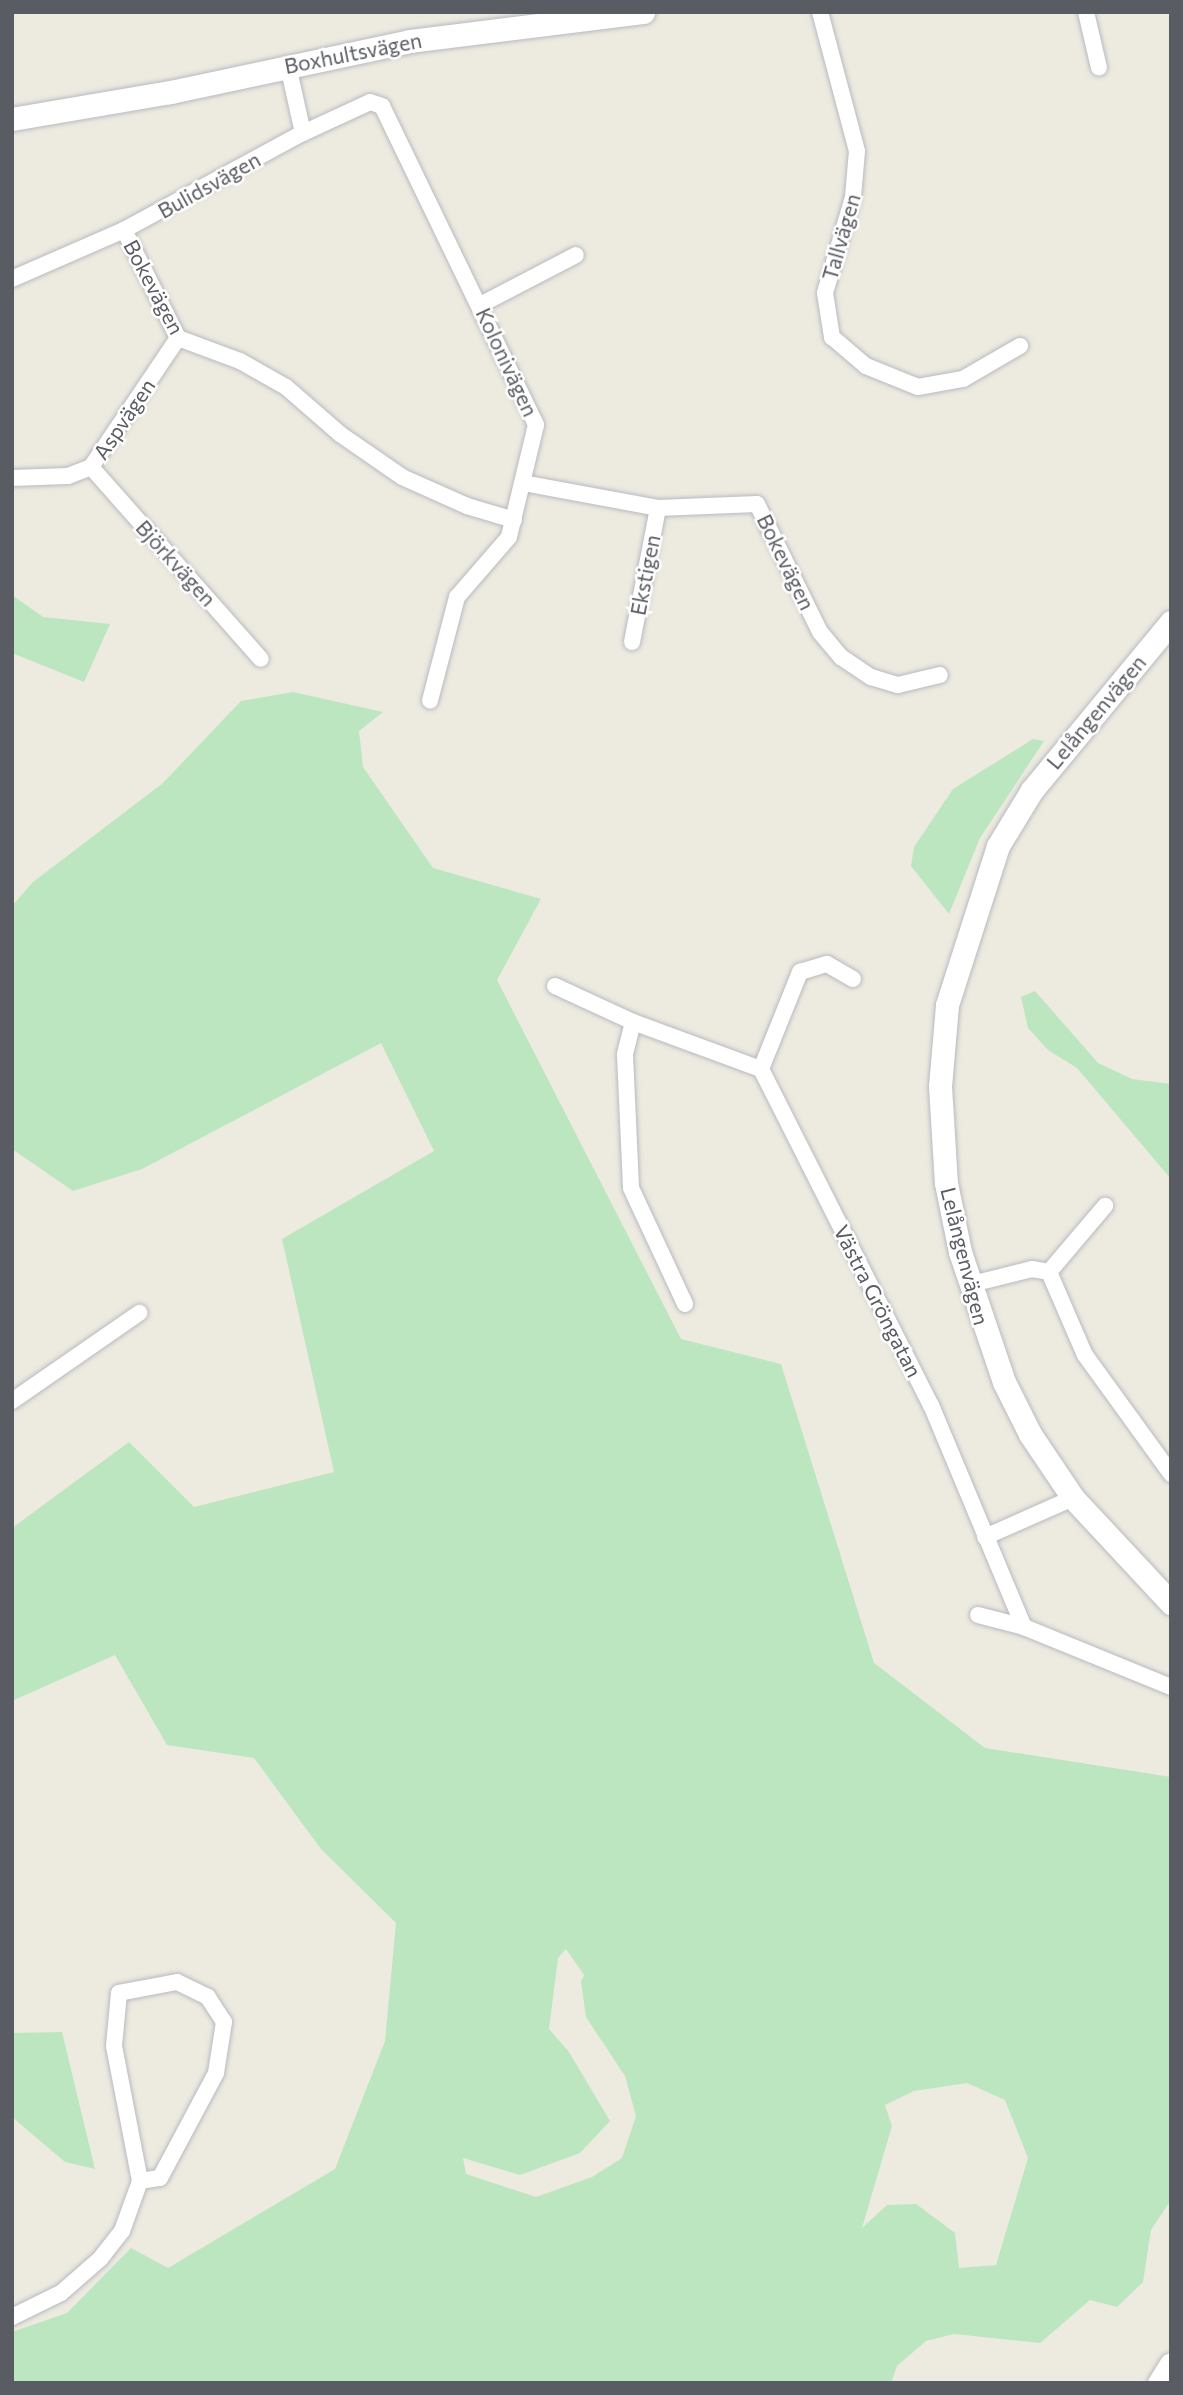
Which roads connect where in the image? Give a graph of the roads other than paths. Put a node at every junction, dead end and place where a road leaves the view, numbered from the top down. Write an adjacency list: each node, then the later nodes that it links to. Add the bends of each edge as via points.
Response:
1 (643, 12): 4 (street, Boxhultsvägen, via 410,41)
2 (820, 12): 15 (street, Tallvägen, via 857,151 853,197 825,293 832,337 866,366 918,387 963,379)
3 (1086, 12): 5 (street)
4 (288, 66): 6 (street, Boxhultsvägen); 9 (street)
5 (1099, 68)
6 (65, 112): 7 (street, Boxhultsvägen); 8 (street, Boxhultsvägen)
7 (12, 120)
8 (12, 131)
9 (303, 134): 10 (street, Bulidsvägen); 13 (street, Kolonivägen, via 370,102 382,106)
10 (124, 230): 12 (street, Bulidsvägen); 14 (street, Bokevägen)
11 (576, 255): 13 (street)
12 (12, 279)
13 (480, 305): 18 (street, Kolonivägen, via 536,425)
14 (178, 338): 16 (street, Aspvägen); 20 (street, Bokevägen, via 240,361 285,387 340,434 402,477 467,506)
15 (1020, 346)
16 (91, 467): 17 (street, Aspvägen, via 68,476); 23 (street, Björkvägen)
17 (12, 478)
18 (523, 482): 19 (street, Bokevägen); 20 (street, Kolonivägen)
19 (658, 508): 22 (street, Ekstigen); 24 (street, Bokevägen, via 757,504 820,632 841,657 870,677 898,685)
20 (513, 520): 25 (street, Kolonivägen, via 509,537 457,597)
21 (1171, 622): 32 (street, Lelångenvägen, via 1032,790 998,846 973,915 947,1005 940,1086 946,1183)
22 (632, 642)
23 (261, 659)
24 (940, 675)
25 (430, 701)
26 (853, 979): 29 (street, via 827,964 800,972)
27 (555, 986): 28 (street)
28 (633, 1022): 29 (street); 33 (street, via 625,1055 631,1188)
29 (761, 1069): 38 (street, Västra Gröngatan, via 931,1405)
30 (1105, 1206): 31 (street)
31 (1049, 1272): 32 (street, via 1032,1269); 36 (street, via 1085,1355)
32 (968, 1285): 37 (street, Lelångenvägen, via 1004,1382 1030,1434)
33 (685, 1304)
34 (139, 1313): 35 (street)
35 (12, 1401)
36 (1171, 1474)
37 (1073, 1498): 38 (street); 39 (street, Lelångenvägen)
38 (985, 1537): 41 (street, Västra Gröngatan)
39 (1171, 1603)
40 (978, 1615): 41 (street)
41 (1024, 1628): 42 (street)
42 (1171, 1687)
43 (140, 2181): 43 (street, via 160,2178 216,2073 222,2049 224,2022 218,2010 196,1988 177,1982 119,1993 114,2046); 44 (street, via 122,2231 88,2273 61,2293)
44 (12, 2317)
45 (1171, 2364): 46 (street)
46 (1159, 2383)

